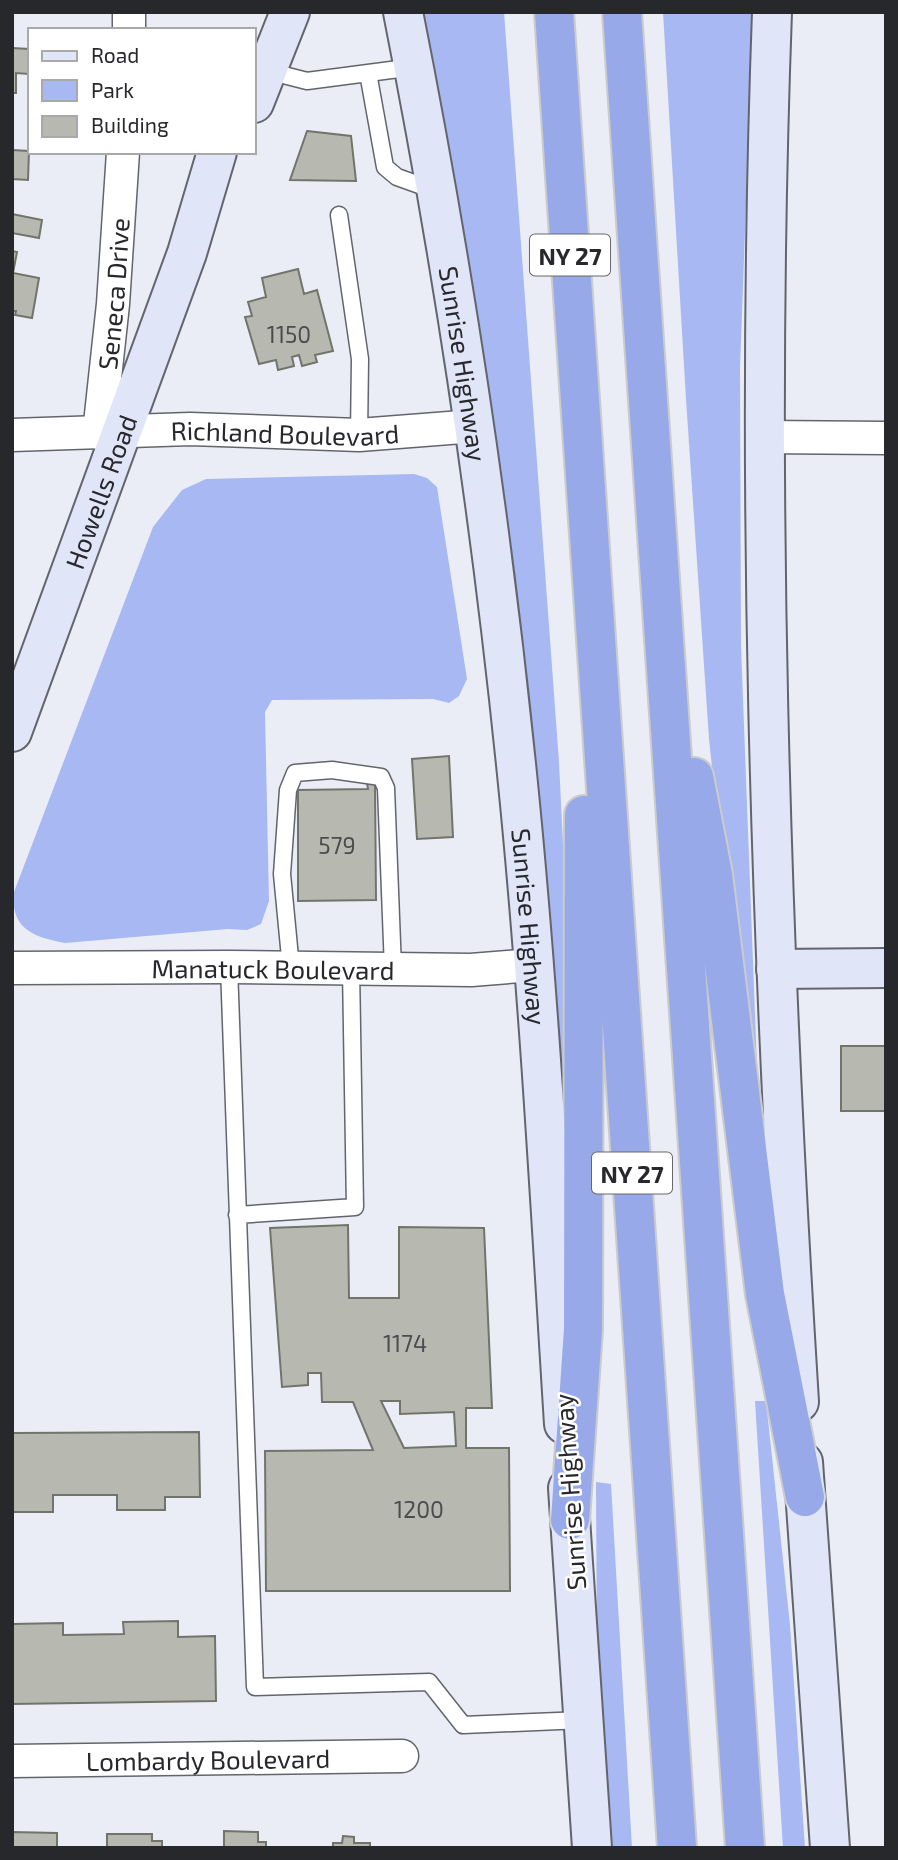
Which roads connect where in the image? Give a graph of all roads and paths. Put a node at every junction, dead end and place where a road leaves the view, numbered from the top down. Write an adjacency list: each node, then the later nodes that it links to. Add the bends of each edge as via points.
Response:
1 (262, 12): 7 (main road)
2 (290, 12): 10 (main road)
3 (403, 12): 8 (main road, Sunrise Highway)
4 (554, 12): 23 (highway, NY 27)
5 (622, 12): 24 (highway, NY 27)
6 (772, 12): 21 (main road)
7 (256, 29)
8 (414, 67): 9 (lane); 14 (main road, Sunrise Highway)
9 (368, 74): 10 (lane); 14 (lane, via 385,167 397,177)
10 (261, 87)
11 (123, 154): 18 (street, Seneca Drive)
12 (216, 154): 16 (main road, Howells Road)
13 (231, 154): 16 (main road, Howells Road)
14 (436, 191): 17 (main road, Sunrise Highway)
15 (339, 215): 20 (lane, via 360,359)
16 (187, 253): 18 (main road, Howells Road)
17 (475, 426): 20 (street, Richland Boulevard); 26 (main road, Sunrise Highway, via 512,721)
18 (111, 433): 19 (street, Richland Boulevard); 20 (street, Richland Boulevard, via 190,429); 25 (main road, Howells Road)
19 (12, 435)
20 (359, 435)
21 (764, 437): 22 (street); 33 (main road)
22 (886, 438)
23 (586, 498): 36 (highway, via 583,1329); 41 (highway, NY 27)
24 (663, 617): 35 (highway, via 713,875 765,1294); 42 (highway, NY 27)
25 (12, 732)
26 (534, 965): 32 (street, Manatuck Boulevard); 36 (main road, Sunrise Highway)
27 (229, 967): 28 (street, Manatuck Boulevard); 29 (street, Manatuck Boulevard); 34 (lane)
28 (12, 968)
29 (290, 968): 31 (street, Manatuck Boulevard); 32 (lane, via 282,874 288,790 295,774 332,770 381,777 386,788)
30 (886, 968): 33 (main road)
31 (351, 969): 32 (street, Manatuck Boulevard); 34 (lane, via 355,1207)
32 (393, 970)
33 (776, 970): 35 (main road)
34 (237, 1215): 37 (lane, via 255,1687 429,1682 463,1725)
35 (805, 1497): 43 (main road)
36 (570, 1520): 37 (main road, Sunrise Highway)
37 (583, 1720): 40 (main road, Sunrise Highway)
38 (402, 1756): 39 (street, Lombardy Boulevard)
39 (12, 1761)
40 (592, 1848)
41 (677, 1848)
42 (745, 1848)
43 (830, 1848)

